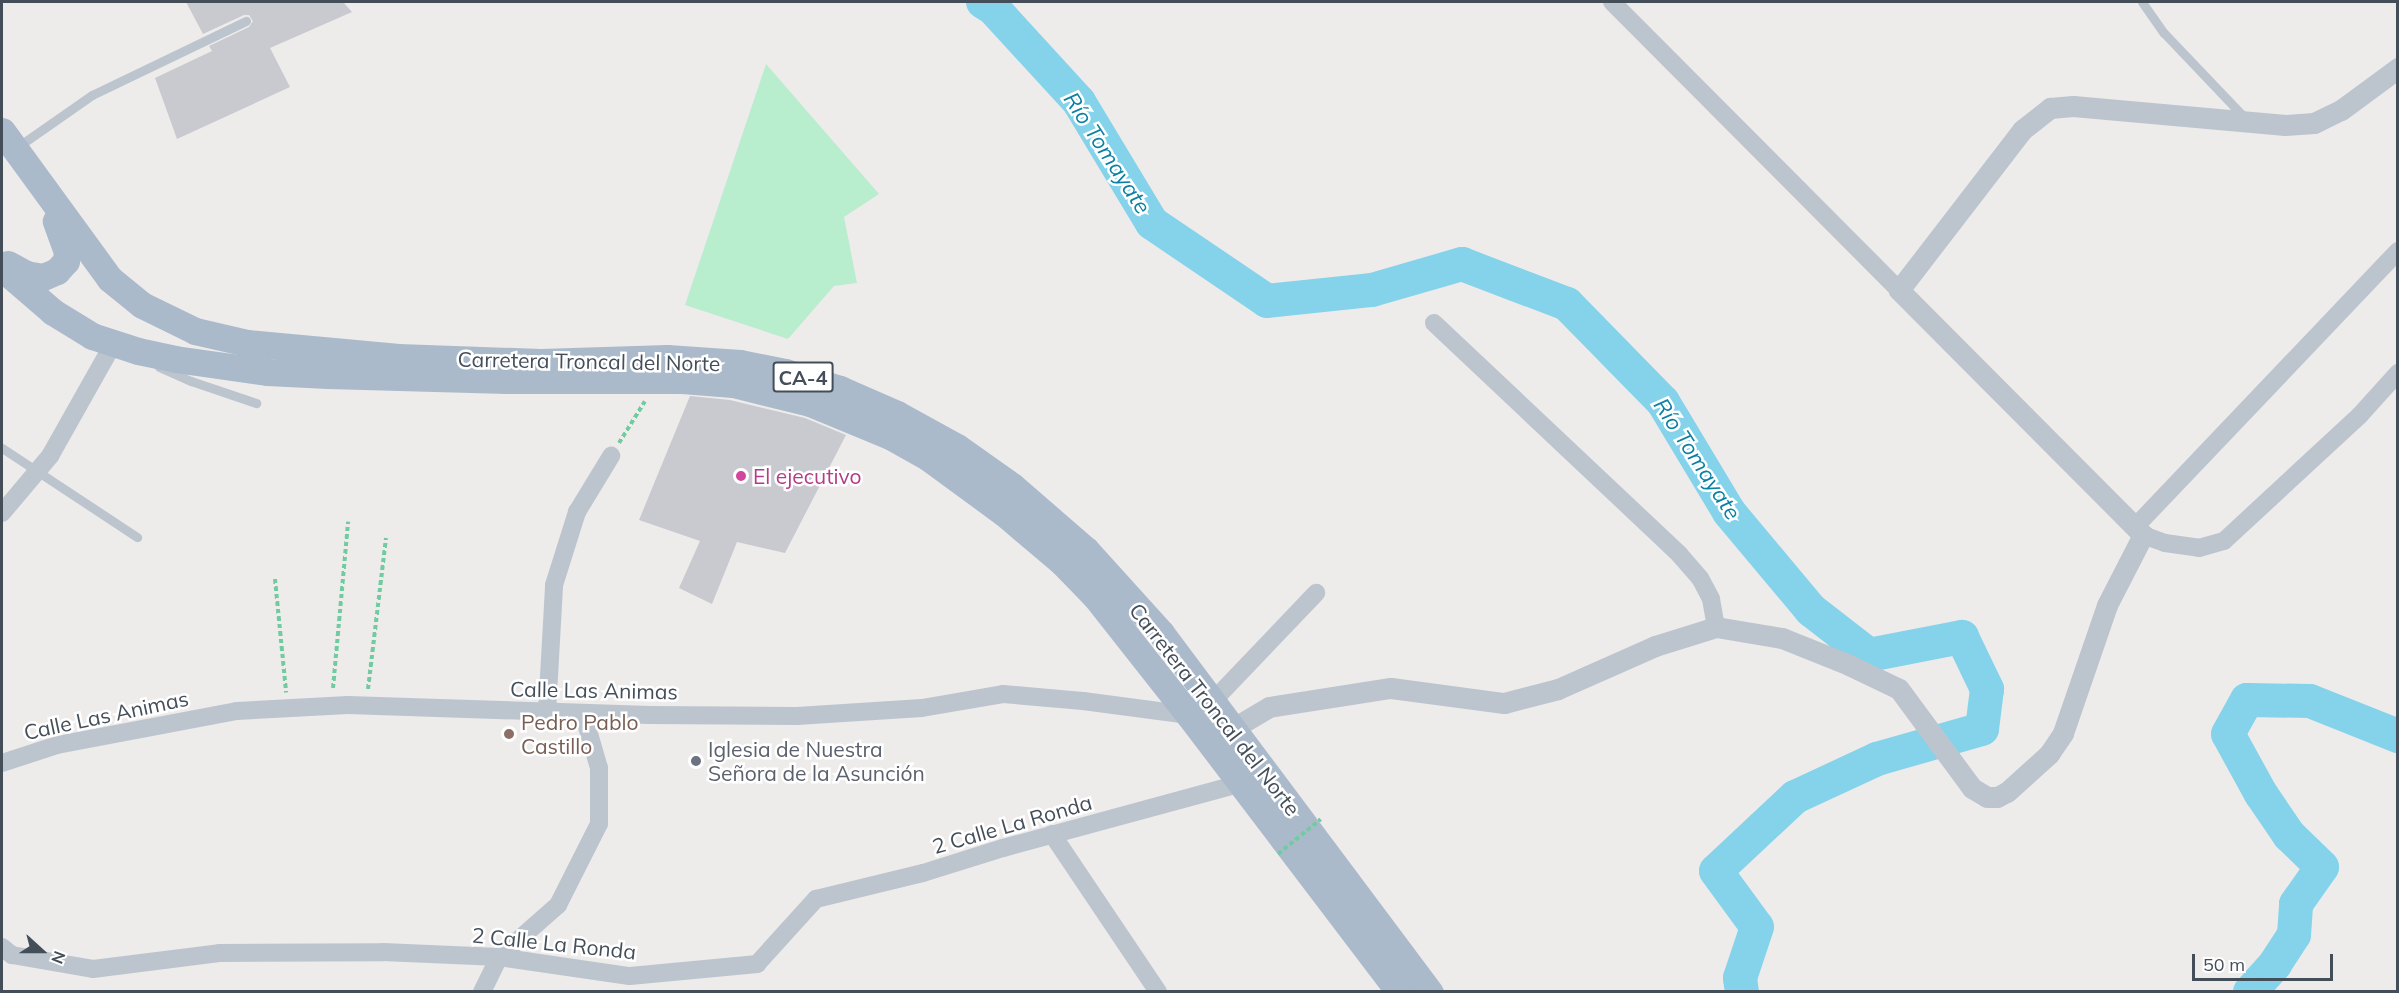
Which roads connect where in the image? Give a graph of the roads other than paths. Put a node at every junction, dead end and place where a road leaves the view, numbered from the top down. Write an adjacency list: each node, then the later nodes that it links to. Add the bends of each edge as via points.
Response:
1 (1612, 2): 11 (street)
2 (2142, 2): 5 (lane, via 2164,33)
3 (246, 21): 6 (lane)
4 (2397, 68): 5 (street, via 2341,110 2314,123)
5 (2249, 123): 11 (street, via 2073,106 2050,108 2022,130)
6 (8, 140): 7 (main road, Carretera Troncal del Norte / CA-4)
7 (46, 192): 9 (main road, via 68,252 66,261 57,272 43,277 26,274); 24 (main road, Carretera Troncal del Norte / CA-4, via 94,260 126,294 179,324 218,337 398,357 541,362 668,358 728,362 812,379 869,401 966,453 1044,511 1086,550 1161,633)
8 (2397, 251): 20 (street)
9 (2, 261)
10 (2, 268): 13 (main road, Carretera Troncal del Norte / CA-4, via 53,312 92,336)
11 (1899, 290): 20 (street)
12 (1434, 323): 23 (street, via 1679,554 1700,578 1711,599)
13 (126, 348): 15 (lane, via 174,374); 18 (street); 24 (main road, Carretera Troncal del Norte / CA-4, via 216,366 308,374 658,380 733,384 782,394 890,436 929,458 1004,513 1063,563)
14 (2397, 373): 20 (street, via 2360,415 2224,540 2199,548 2165,543)
15 (256, 403)
16 (2, 448): 18 (lane)
17 (611, 456): 25 (street, via 577,512 554,585)
18 (37, 471): 19 (street); 21 (lane)
19 (2, 513)
20 (2139, 531): 23 (street, via 2107,605 2057,744 2028,775 1997,797 1979,794 1966,781 1899,689 1782,638)
21 (137, 537)
22 (1316, 593): 24 (street)
23 (1716, 627): 27 (street, via 1654,646 1558,689 1504,703 1391,688 1269,707)
24 (1200, 708): 26 (street, Calle Las Animas, via 1003,694 922,708 797,716); 27 (main road, Carretera Troncal del Norte / CA-4); 29 (main road, Carretera Troncal del Norte / CA-4)
25 (547, 712): 26 (street, Calle Las Animas); 28 (street, Calle Las Animas, via 366,706 237,711 57,745)
26 (583, 713): 32 (street, via 599,768 599,824 558,905)
27 (1232, 729): 36 (main road, Carretera Troncal del Norte / CA-4)
28 (2, 763)
29 (1242, 783): 30 (street, 2 Calle La Ronda); 35 (main road, Carretera Troncal del Norte / CA-4)
30 (1052, 834): 32 (street, 2 Calle La Ronda, via 923,873 816,899 757,964 630,976); 34 (street)
31 (2, 947): 32 (street, 2 Calle La Ronda, via 12,955 93,969 219,953 383,952)
32 (499, 957): 33 (street)
33 (482, 992)
34 (1158, 992)
35 (1399, 992)
36 (1430, 992)

